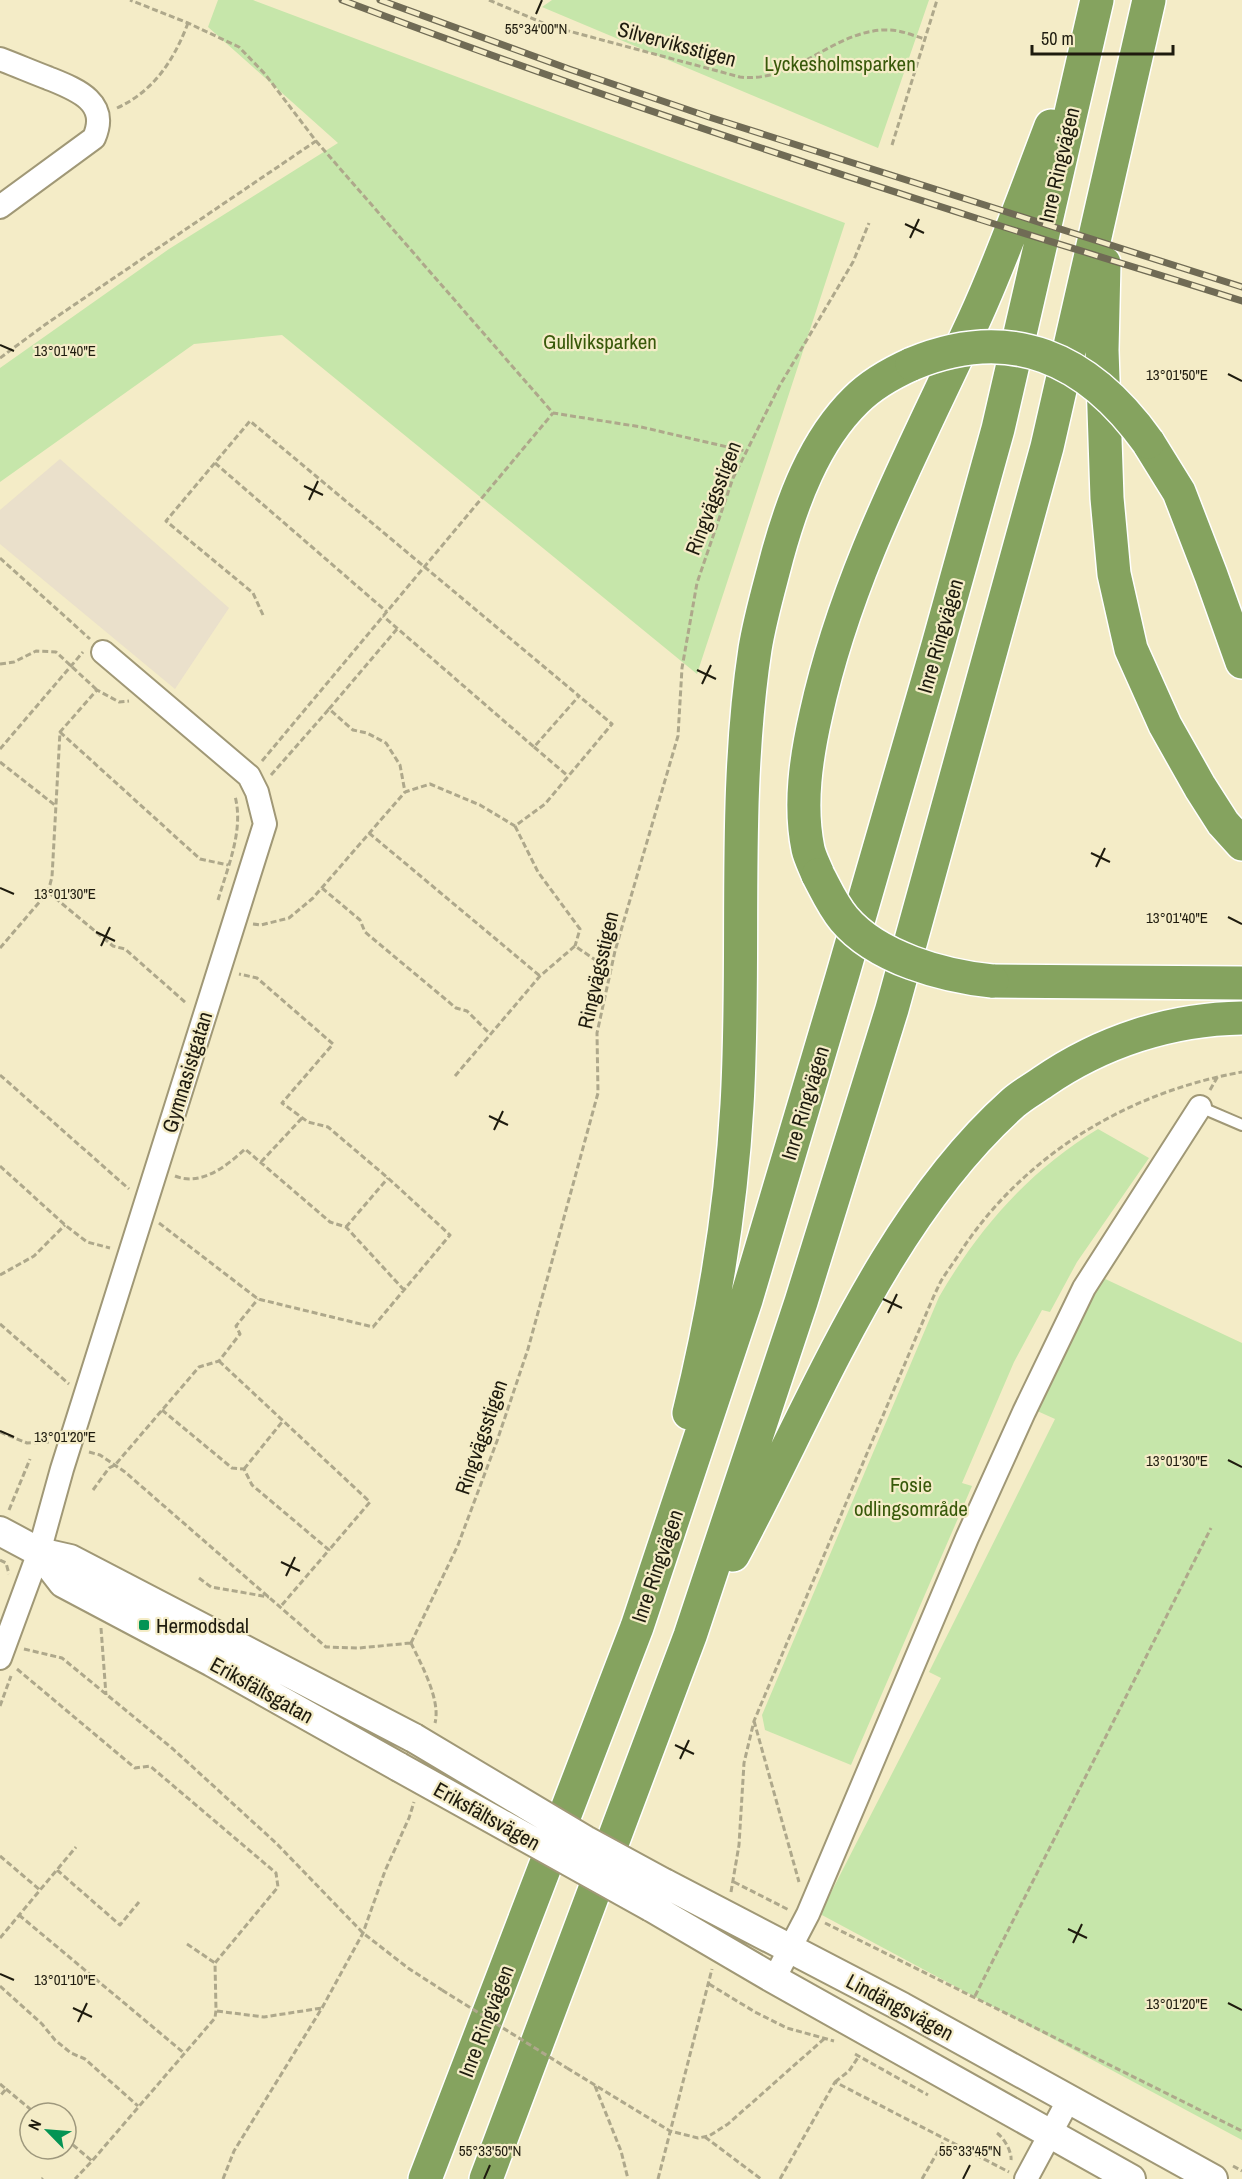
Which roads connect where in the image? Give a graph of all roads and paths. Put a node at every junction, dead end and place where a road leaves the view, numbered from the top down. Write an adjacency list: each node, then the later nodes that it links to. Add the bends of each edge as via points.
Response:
1 (130, 0): 6 (path)
2 (489, 0): 7 (path, Silverviksstigen, via 550,26 755,79 787,69 868,32 892,30)
3 (937, 0): 7 (path)
4 (1097, 0): 54 (highway, bridge, via 995,272 897,482 834,643 806,774 808,850 845,920 901,958 933,970 992,981); 99 (highway, Inre Ringvägen, via 998,429 938,645 746,1300)
5 (1149, 0): 12 (highway)
6 (188, 23): 9 (path, via 171,61 152,85 126,104); 10 (path, via 239,47 265,74)
7 (925, 39): 11 (path)
8 (0, 59): 9 (street, via 77,90 93,104)
9 (99, 116): 13 (street, via 94,138)
10 (316, 141): 15 (path); 16 (path)
11 (892, 145)
12 (1106, 188): 43 (highway, via 1102,350 1114,574 1131,649 1165,725 1223,823); 100 (highway, via 1047,447 892,1009 801,1302)
13 (0, 207)
14 (869, 223): 17 (path, Ringvägsstigen, via 853,262)
15 (0, 358)
16 (553, 413): 17 (path, via 641,427); 20 (path)
17 (746, 451): 52 (path, Ringvägsstigen, via 697,583 682,668 678,736)
18 (215, 463): 20 (path, via 250,421); 21 (path); 22 (path, via 166,521 253,593)
19 (0, 558): 25 (path)
20 (424, 567): 21 (path); 31 (path)
21 (387, 612): 23 (path)
22 (263, 615)
23 (383, 616): 24 (path); 38 (path)
24 (397, 629): 32 (path); 34 (path)
25 (98, 647): 28 (path); 38 (street)
26 (1242, 662): 99 (highway, bridge, via 1179,492 1131,417 1113,399 1061,363 1010,347 973,346 933,355 890,374 857,399 824,443 793,507 755,648 746,730 741,854 737,1107 718,1283)
27 (0, 664): 28 (path, via 36,651 56,652)
28 (70, 665): 29 (path); 35 (path)
29 (96, 690): 30 (path, via 119,702 135,701); 33 (path)
30 (127, 694)
31 (579, 696): 34 (path); 37 (path, via 612,724)
32 (329, 709): 38 (path); 39 (path, via 353,730 386,744 400,765)
33 (60, 732): 40 (path); 44 (path, via 200,859)
34 (534, 747): 37 (path)
35 (0, 749)
36 (0, 762): 40 (path)
37 (568, 776): 41 (path, via 545,804)
38 (246, 786): 44 (path); 48 (street, Gymnasistgatan, via 265,824)
39 (405, 792): 41 (path, via 430,784 480,805); 42 (path)
40 (56, 806): 46 (path)
41 (515, 826): 49 (path, via 538,872 580,929)
42 (369, 833): 45 (path); 53 (path)
43 (1242, 844)
44 (228, 865): 47 (path)
45 (322, 888): 48 (path, via 289,918 261,925); 57 (path, via 360,920 365,932 456,1008 467,1011)
46 (48, 892): 50 (path); 55 (path, via 113,946 125,949 186,1003)
47 (215, 908)
48 (234, 922): 51 (street, Gymnasistgatan)
49 (575, 946): 52 (path); 53 (path)
50 (0, 948)
51 (220, 969): 62 (path, via 257,978 333,1044 282,1103); 66 (street, Gymnasistgatan)
52 (611, 971): 101 (path, Ringvägsstigen, via 597,1033 598,1093 528,1349 459,1545)
53 (540, 976): 57 (path)
54 (1242, 982)
55 (189, 992)
56 (1242, 1018): 100 (highway, via 1179,1024 1106,1046 1070,1064 1015,1102 974,1141 931,1195 885,1265)
57 (490, 1034): 60 (path)
58 (1242, 1072): 104 (path, via 1183,1086 1083,1132 1031,1170 973,1233 942,1280 916,1335)
59 (0, 1075): 68 (path, via 129,1190)
60 (455, 1076)
61 (1200, 1107): 63 (lane); 118 (street, via 1083,1288 967,1538)
62 (302, 1118): 64 (path); 67 (path, via 327,1127)
63 (1242, 1125)
64 (261, 1162): 66 (path, via 245,1149 228,1165 203,1177 183,1180); 71 (path, via 330,1222)
65 (0, 1166): 70 (path)
66 (157, 1168): 69 (street, Gymnasistgatan)
67 (388, 1178): 71 (path); 74 (path, via 450,1235)
68 (132, 1180)
69 (143, 1211): 75 (path); 84 (street, Gymnasistgatan)
70 (66, 1225): 72 (path, via 87,1242 111,1249); 73 (path, via 34,1256)
71 (346, 1227): 74 (path)
72 (114, 1239)
73 (0, 1275)
74 (404, 1290): 75 (path, via 373,1327)
75 (258, 1299): 77 (path, via 236,1326 240,1334)
76 (0, 1324): 79 (path)
77 (219, 1361): 81 (path, via 199,1367); 82 (path)
78 (73, 1373): 79 (path)
79 (69, 1384): 80 (path)
80 (66, 1394)
81 (162, 1410): 86 (path); 87 (path, via 232,1468)
82 (283, 1421): 87 (path); 91 (path, via 370,1502)
83 (0, 1432): 84 (path, via 27,1443)
84 (57, 1440): 86 (path, via 100,1455); 92 (street, Gymnasistgatan)
85 (30, 1459): 89 (path)
86 (115, 1466): 88 (path, via 109,1468); 96 (path)
87 (244, 1469): 91 (path, via 252,1485)
88 (93, 1490)
89 (2, 1526): 92 (street, Eriksfältsgatan)
90 (1211, 1528): 129 (path)
91 (329, 1550): 97 (path)
92 (39, 1552): 102 (street, Gymnasistgatan); 105 (street, Eriksfältsgatan, via 70,1558); 106 (street, Eriksfältsgatan, via 63,1583)
93 (0, 1560): 95 (path, via 6,1563)
94 (200, 1578): 96 (path, via 211,1587)
95 (9, 1581)
96 (270, 1597): 97 (path)
97 (280, 1606): 101 (path, via 326,1647)
98 (105, 1620): 103 (path, via 101,1627)
99 (637, 1627): 159 (highway, Inre Ringvägen)
100 (690, 1636): 160 (highway)
101 (411, 1643): 105 (path, via 428,1680 437,1714)
102 (7, 1655): 103 (path, via 30,1651 62,1658); 124 (path, via 135,1768 150,1766 276,1873 279,1887)
103 (106, 1695): 120 (path, via 173,1749 267,1835)
104 (754, 1721): 113 (path, via 744,1763); 118 (path)
105 (424, 1731): 108 (street, Eriksfältsvägen, bridge)
106 (399, 1767): 111 (street, Eriksfältsvägen, bridge)
107 (415, 1797): 120 (path)
108 (585, 1839): 115 (street, Lindängsvägen, bridge)
109 (76, 1847): 112 (path)
110 (0, 1858): 114 (path)
111 (575, 1866): 115 (street, Lindängsvägen, bridge)
112 (57, 1870): 114 (path); 117 (path, via 120,1925)
113 (734, 1882): 116 (path); 118 (path, via 801,1916)
114 (40, 1890): 119 (path)
115 (657, 1895): 123 (street, Lindängsvägen); 126 (street, Lindängsvägen)
116 (730, 1899)
117 (139, 1902)
118 (808, 1914): 123 (street); 129 (path)
119 (19, 1915): 121 (path); 135 (path)
120 (363, 1933): 130 (path); 139 (path, bridge, via 408,1968)
121 (0, 1938)
122 (187, 1944): 124 (path)
123 (790, 1950): 126 (street); 143 (street, Lindängsvägen)
124 (215, 1963): 131 (path)
125 (714, 1963): 127 (path)
126 (774, 1979): 149 (street, Lindängsvägen)
127 (709, 1984): 132 (path, via 787,2028); 147 (path)
128 (0, 1986): 145 (path, via 55,2040 85,2059)
129 (975, 1996): 148 (path)
130 (323, 2008): 131 (path, via 264,2017); 158 (path, via 234,2151)
131 (216, 2010): 135 (path, via 215,2018)
132 (825, 2038): 133 (path); 150 (path, via 728,2124)
133 (841, 2046)
134 (850, 2051): 136 (path)
135 (184, 2053): 145 (path)
136 (859, 2056): 137 (path); 142 (path)
137 (835, 2082): 151 (path); 164 (path)
138 (0, 2084): 140 (path)
139 (595, 2084): 147 (path); 161 (path)
140 (6, 2090): 141 (path); 144 (path)
141 (0, 2096)
142 (931, 2096)
143 (1069, 2099): 149 (street); 155 (street, Lindängsvägen)
144 (20, 2101)
145 (138, 2106): 153 (path)
146 (990, 2129): 156 (path, via 1000,2134)
147 (670, 2131): 150 (path); 162 (path)
148 (1242, 2131)
149 (1050, 2134): 156 (street); 167 (street, Lindängsvägen)
150 (704, 2137): 163 (path)
151 (945, 2138): 156 (path); 165 (path)
152 (78, 2149): 153 (path)
153 (92, 2161): 157 (path)
154 (1242, 2171): 155 (path)
155 (1222, 2172)
156 (1017, 2176): 166 (path)
157 (75, 2179)
158 (223, 2179)
159 (425, 2179)
160 (486, 2179)
161 (628, 2179)
162 (658, 2179)
163 (761, 2179)
164 (780, 2179)
165 (922, 2179)
166 (1005, 2179)
167 (1131, 2179)

